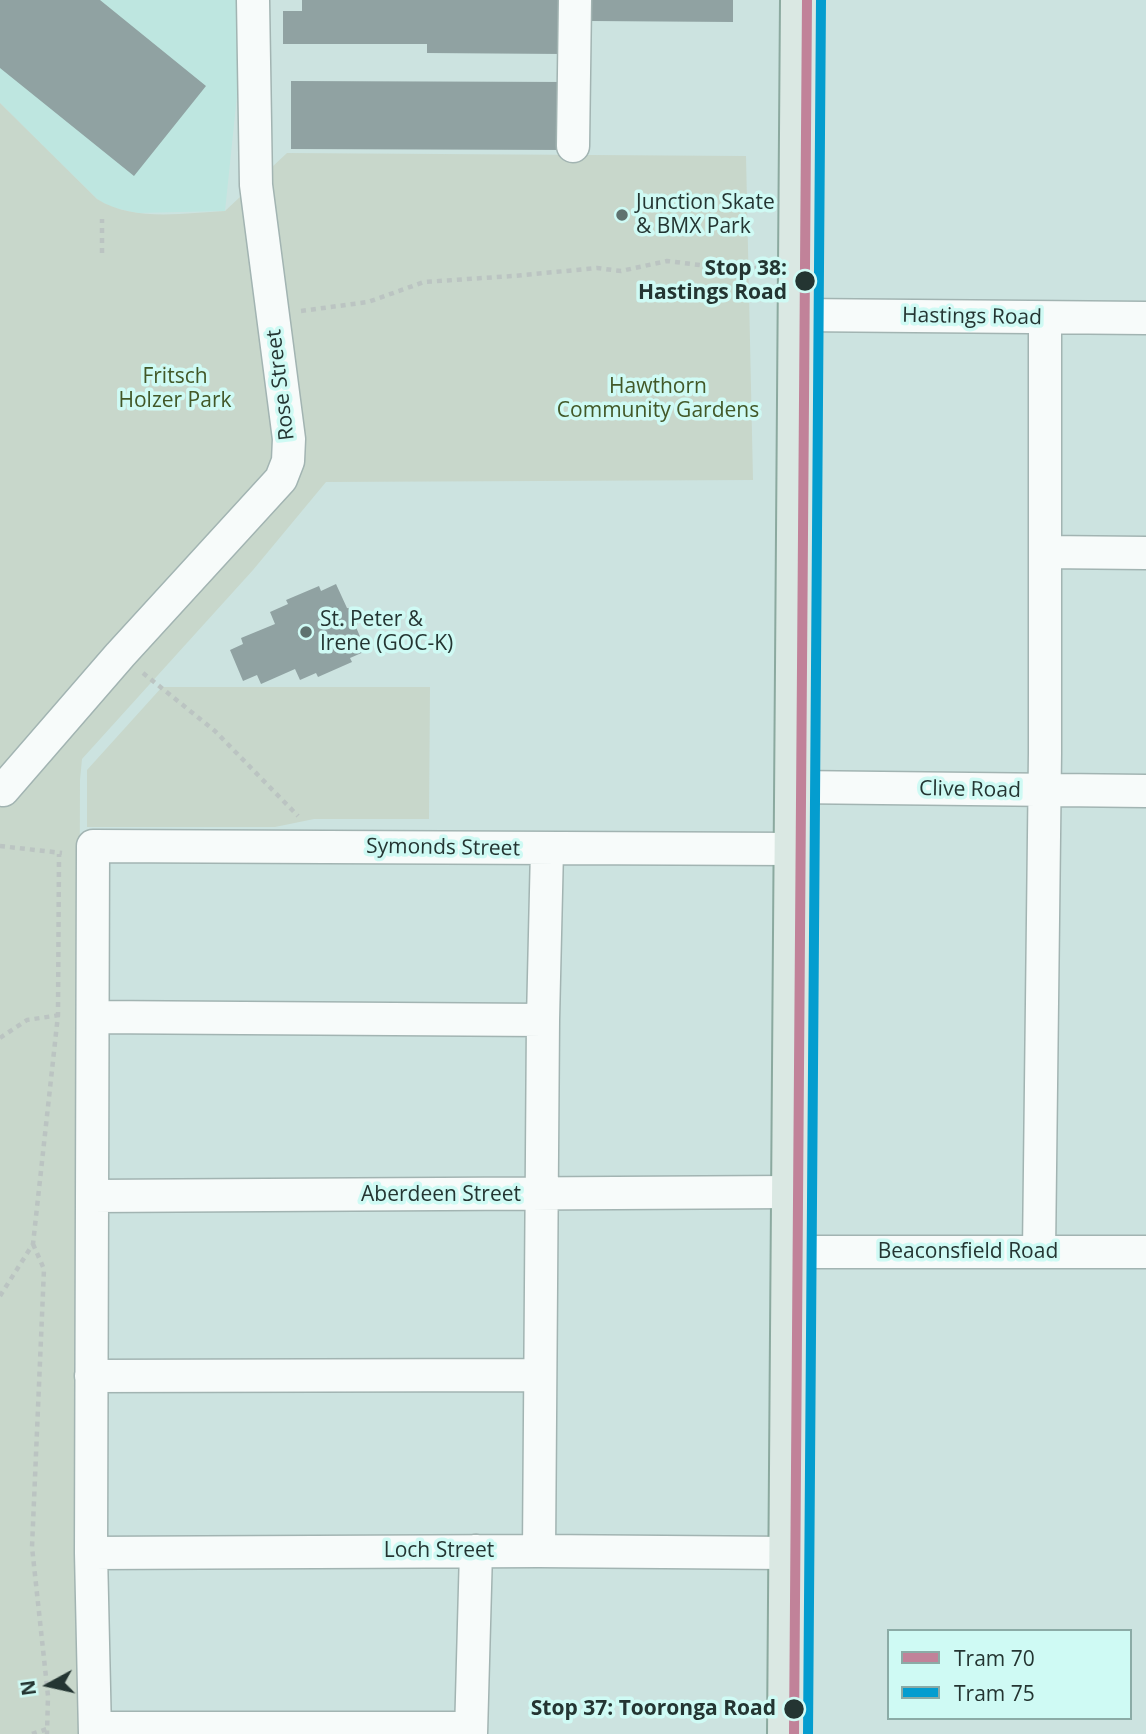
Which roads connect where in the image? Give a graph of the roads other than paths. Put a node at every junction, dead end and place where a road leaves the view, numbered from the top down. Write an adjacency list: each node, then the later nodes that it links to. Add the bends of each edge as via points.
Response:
1 (253, 0): 11 (street, Rose Street, via 256,185 289,439 288,461 281,479)
2 (575, 0): 4 (street)
3 (800, 0): 5 (main road)
4 (573, 146)
5 (798, 315): 6 (street, Hastings Road); 10 (main road)
6 (1045, 318): 7 (street, Hastings Road); 8 (street)
7 (1146, 318)
8 (1045, 552): 9 (street); 12 (street)
9 (1146, 553)
10 (794, 787): 12 (street, Clive Road); 15 (main road)
11 (3, 790)
12 (1044, 791): 13 (street, Clive Road); 22 (street)
13 (1146, 791)
14 (547, 849): 15 (street, Symonds Street); 16 (street, Symonds Street, via 93,846); 17 (street)
15 (793, 849): 18 (main road)
16 (93, 1017): 17 (street); 20 (street)
17 (542, 1020): 19 (street)
18 (791, 1192): 19 (street, Aberdeen Street); 21 (main road)
19 (541, 1195): 20 (street, Aberdeen Street); 24 (street)
20 (92, 1196): 25 (street)
21 (790, 1252): 22 (street, Beaconsfield Road); 29 (main road)
22 (1039, 1252): 23 (street, Beaconsfield Road)
23 (1146, 1252)
24 (540, 1375): 25 (street); 27 (street)
25 (91, 1376): 28 (street)
26 (476, 1551): 27 (street, Loch Street); 28 (street, Loch Street); 31 (street)
27 (539, 1551): 29 (street, Loch Street)
28 (91, 1553): 30 (street)
29 (788, 1553): 32 (main road)
30 (95, 1731): 31 (street)
31 (471, 1731)
32 (788, 1734)

